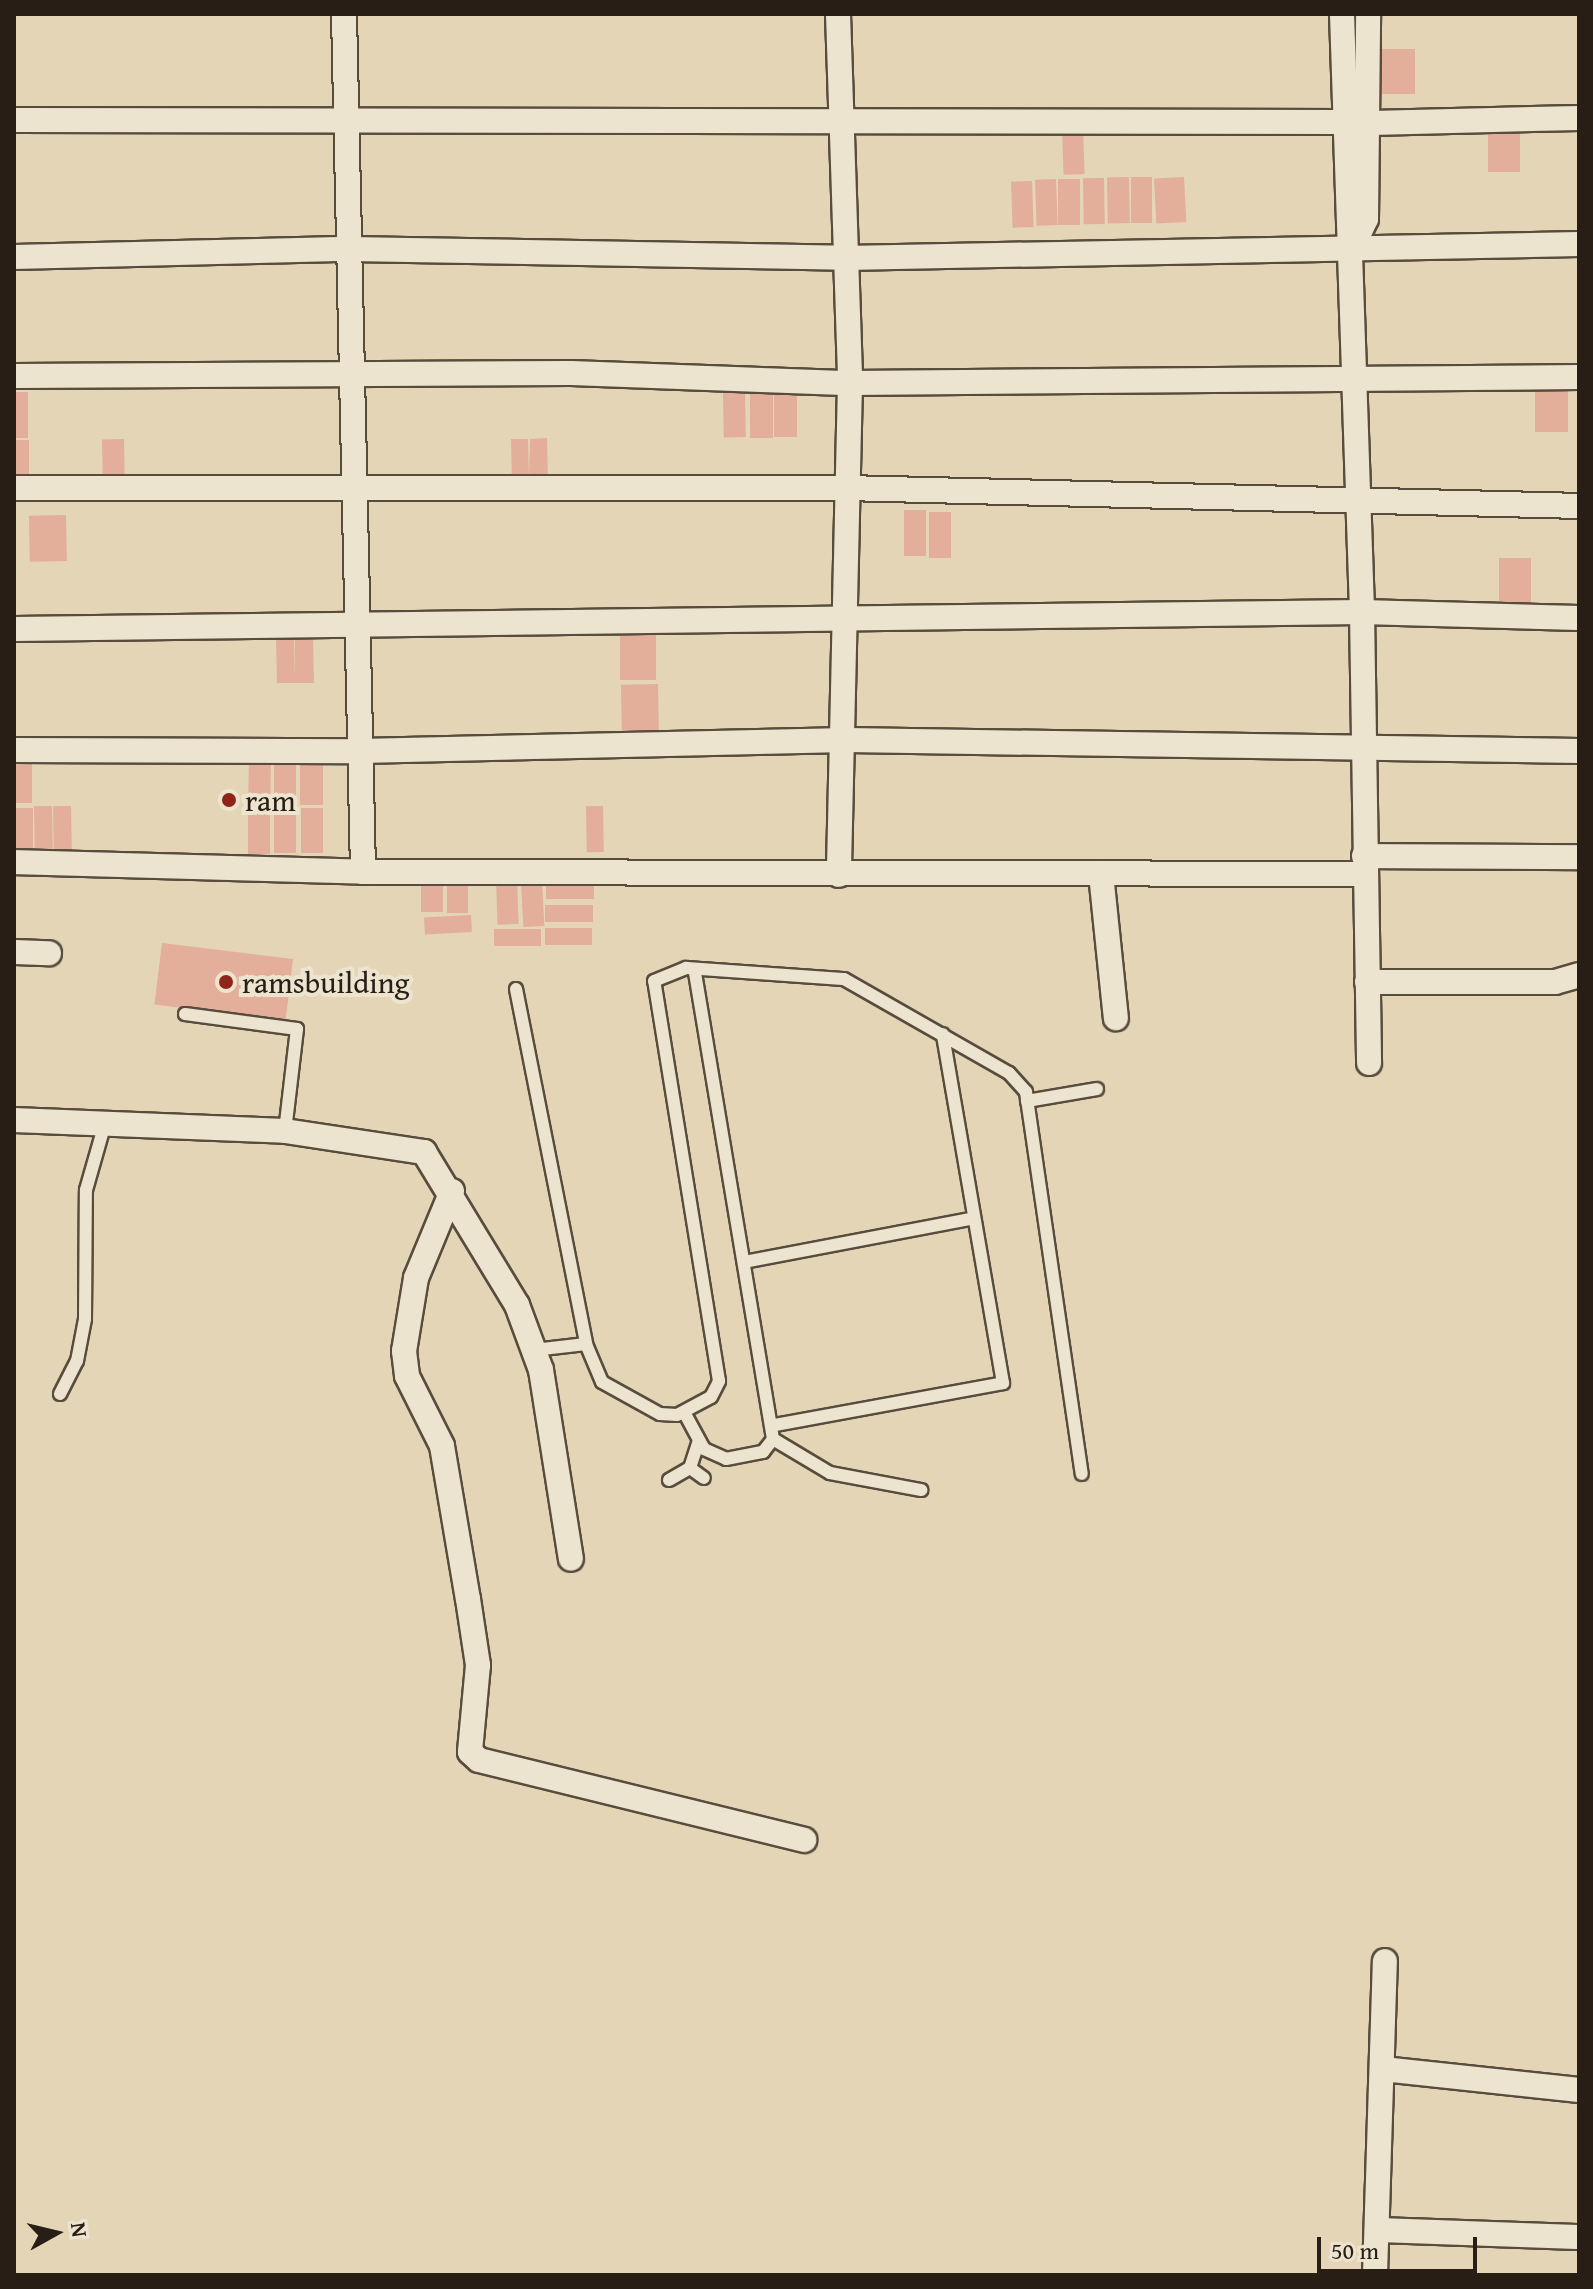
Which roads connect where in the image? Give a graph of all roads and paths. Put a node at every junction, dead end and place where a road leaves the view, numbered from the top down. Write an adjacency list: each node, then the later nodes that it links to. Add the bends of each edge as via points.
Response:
1 (344, 14): 5 (street)
2 (838, 14): 8 (street)
3 (1342, 14): 9 (street)
4 (1368, 14): 10 (street)
5 (346, 116): 7 (street); 8 (street); 12 (street)
6 (1579, 118): 10 (street)
7 (14, 120)
8 (838, 120): 9 (street); 15 (street)
9 (1345, 122): 13 (street)
10 (1371, 123): 13 (street, via 1366,219)
11 (1579, 244): 13 (street)
12 (349, 249): 14 (street); 15 (street); 17 (street)
13 (1351, 251): 15 (street); 19 (street)
14 (14, 257)
15 (845, 258): 20 (street)
16 (14, 376): 17 (street)
17 (352, 376): 20 (street, via 571,373); 23 (street)
18 (1579, 377): 19 (street)
19 (1354, 382): 20 (street); 24 (street)
20 (850, 383): 22 (street)
21 (14, 488): 23 (street)
22 (845, 488): 23 (street); 24 (street); 28 (street)
23 (354, 491): 29 (street)
24 (1356, 498): 25 (street); 26 (street)
25 (1579, 506)
26 (1362, 612): 27 (street); 28 (street); 32 (street)
27 (1579, 618)
28 (843, 620): 29 (street); 31 (street)
29 (357, 621): 30 (street); 34 (street)
30 (14, 629)
31 (847, 740): 32 (street); 34 (street); 41 (street)
32 (1362, 744): 35 (street); 38 (street)
33 (14, 750): 34 (street)
34 (360, 751): 39 (street)
35 (1579, 751)
36 (1579, 857): 38 (street)
37 (14, 862): 39 (street)
38 (1364, 865): 40 (street); 46 (street)
39 (363, 872): 41 (street)
40 (1101, 874): 41 (street); 49 (street)
41 (839, 875)
42 (14, 952): 43 (street)
43 (49, 953)
44 (695, 971): 50 (lane, via 844,979); 59 (lane); 63 (lane, via 667,972 654,981 719,1381 711,1397)
45 (1579, 975): 46 (street, via 1555,982)
46 (1367, 982): 51 (street)
47 (516, 989): 60 (lane)
48 (185, 1014): 56 (lane, via 297,1029)
49 (1116, 1018)
50 (943, 1034): 53 (lane, via 1019,1079); 58 (lane)
51 (1369, 1063)
52 (1097, 1089): 53 (lane)
53 (1027, 1101): 67 (lane)
54 (14, 1120): 55 (street)
55 (104, 1127): 56 (street); 62 (lane, via 86,1190 85,1319 77,1361)
56 (285, 1131): 57 (street, via 407,1145 424,1152)
57 (452, 1191): 61 (street, via 517,1305); 72 (street, via 416,1278 404,1351 407,1376 442,1446 468,1599 478,1665 470,1752 479,1760)
58 (974, 1218): 59 (lane); 64 (lane, via 1003,1383)
59 (744, 1262): 64 (lane)
60 (586, 1344): 61 (lane); 63 (lane, via 602,1382 660,1414)
61 (534, 1350): 71 (street)
62 (60, 1394)
63 (684, 1412): 65 (lane)
64 (774, 1432): 65 (lane, via 763,1452 726,1459); 70 (lane, via 830,1473)
65 (699, 1440): 66 (lane)
66 (690, 1468): 68 (lane); 69 (lane)
67 (1082, 1474)
68 (704, 1478)
69 (669, 1480)
70 (921, 1490)
71 (571, 1559)
72 (804, 1840)
73 (1385, 1961): 74 (street)
74 (1383, 2069): 75 (street); 76 (street)
75 (1579, 2090)
76 (1377, 2230): 77 (street); 78 (street)
77 (1579, 2237)
78 (1375, 2275)

